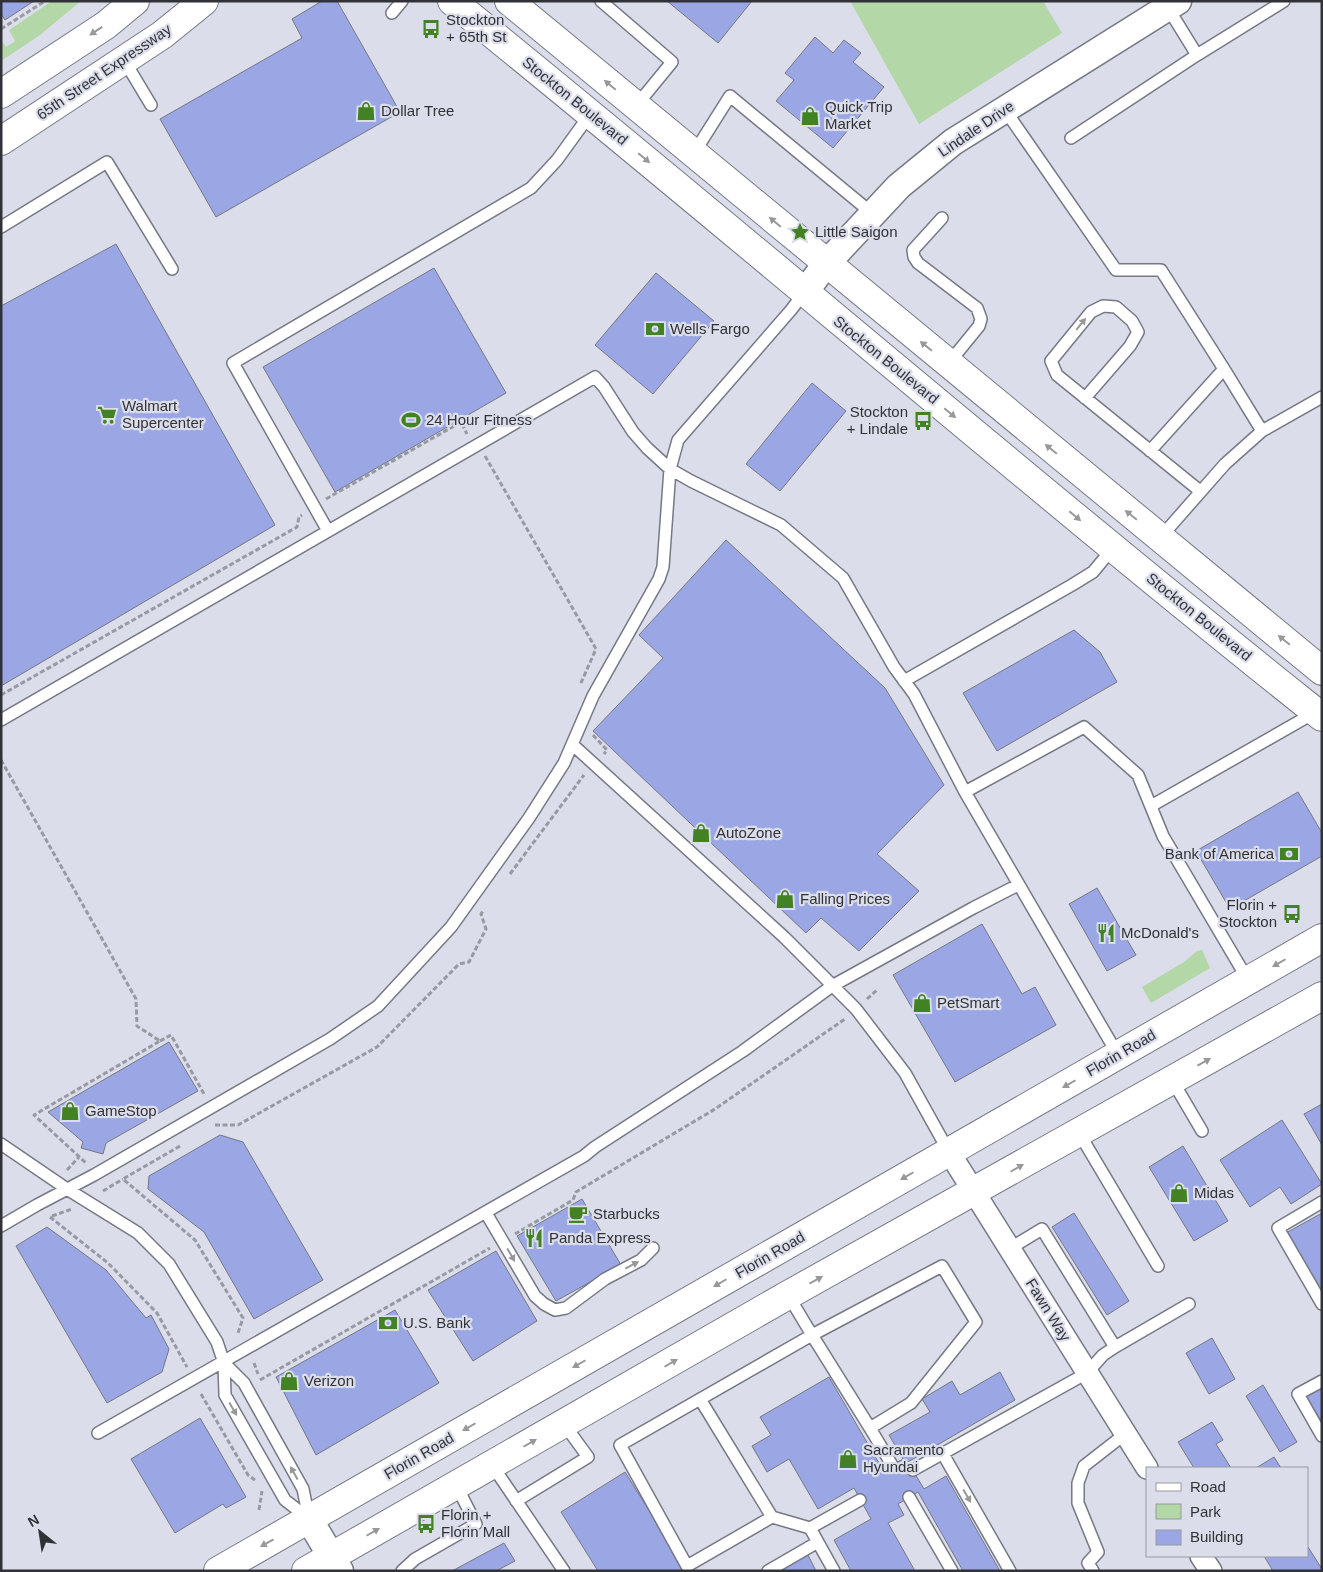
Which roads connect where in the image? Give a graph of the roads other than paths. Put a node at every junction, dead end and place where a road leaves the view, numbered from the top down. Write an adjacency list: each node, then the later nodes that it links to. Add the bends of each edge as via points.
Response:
1 (135, 1): 12 (main road, one-way to 12, via 106,25)
2 (204, 1): 11 (main road, 65th Street Expressway)
3 (402, 1): 9 (lane)
4 (452, 1): 18 (main road, Stockton Boulevard)
5 (509, 1): 15 (main road, one-way to 5)
6 (601, 1): 15 (lane, via 672,62)
7 (1284, 1): 10 (lane)
8 (1173, 5): 10 (lane); 17 (street, Lindale Drive)
9 (392, 13)
10 (1197, 55): 19 (lane)
11 (124, 60): 14 (lane); 20 (main road, 65th Street Expressway)
12 (49, 62): 13 (main road); 16 (main road, via 20,98)
13 (1, 94)
14 (151, 105)
15 (636, 106): 21 (main road)
16 (1, 110)
17 (1005, 110): 22 (street, Lindale Drive, via 953,142 899,186); 29 (lane, via 1116,270 1161,270)
18 (590, 113): 27 (main road, Stockton Boulevard, one-way to 27); 36 (lane, via 557,160 531,188 233,363)
19 (1071, 138)
20 (1, 140)
21 (693, 154): 22 (lane, via 730,96); 25 (main road, one-way to 21)
22 (873, 214): 25 (street, Lindale Drive)
23 (942, 218): 28 (lane, via 913,250 914,257 976,308 981,319 979,326)
24 (1, 227): 26 (lane, via 107,162)
25 (826, 264): 27 (street, Lindale Drive); 28 (main road, one-way to 25)
26 (172, 269)
27 (804, 293): 34 (lane, via 678,440); 38 (main road, Stockton Boulevard, one-way to 38)
28 (948, 364): 37 (main road, one-way to 28)
29 (1224, 369): 32 (lane); 33 (lane)
30 (1322, 397): 32 (lane)
31 (1085, 398): 31 (lane, one-way to 31, via 1057,375 1050,361 1091,312 1103,306 1116,308 1132,321 1138,332 1130,346); 33 (lane)
32 (1262, 431): 35 (lane)
33 (1150, 451): 35 (lane)
34 (670, 469): 36 (lane, via 633,432 595,376); 40 (lane, via 781,525 843,578); 43 (lane, via 663,567 659,579 592,696)
35 (1200, 491): 37 (lane)
36 (328, 531): 42 (lane)
37 (1160, 538): 39 (main road, one-way to 37)
38 (1113, 548): 40 (lane, via 1092,572 1072,585); 41 (main road, Stockton Boulevard)
39 (1322, 671)
40 (904, 680): 44 (lane)
41 (1318, 715): 45 (lane)
42 (1, 720)
43 (573, 745): 49 (lane, via 784,937); 57 (lane, via 529,818 452,927 378,1006 330,1039)
44 (965, 792): 45 (lane, via 1084,727 1138,775); 46 (lane)
45 (1151, 806): 48 (lane, via 1163,836)
46 (1018, 885): 49 (lane); 51 (lane)
47 (1322, 938): 48 (main road, Florin Road, one-way to 48)
48 (1248, 980): 51 (main road, Florin Road)
49 (832, 986): 56 (lane, via 856,1009 905,1073); 60 (lane, via 743,1052 584,1156)
50 (1322, 996): 52 (main road, one-way to 50)
51 (1118, 1055): 56 (main road, Florin Road, one-way to 56)
52 (1172, 1080): 53 (lane); 54 (main road)
53 (1202, 1131)
54 (1079, 1133): 58 (main road, one-way to 54); 64 (lane)
55 (1, 1144): 57 (lane)
56 (949, 1152): 58 (street, Fawn Way); 89 (main road, Florin Road, one-way to 89)
57 (67, 1189): 61 (lane); 70 (lane, via 138,1233 169,1264 217,1342)
58 (974, 1192): 63 (street, Fawn Way); 65 (main road, one-way to 58)
59 (1322, 1202): 67 (lane, via 1278,1228)
60 (486, 1213): 62 (lane, one-way to 62, via 535,1296 555,1310 566,1308); 70 (lane)
61 (1, 1226)
62 (653, 1248)
63 (1010, 1249): 69 (lane, via 1042,1229); 71 (street, Fawn Way)
64 (1158, 1266)
65 (788, 1295): 68 (lane); 74 (main road, one-way to 65)
66 (1189, 1304): 69 (lane)
67 (1322, 1304)
68 (812, 1335): 73 (lane); 75 (lane); 75 (lane, via 942,1266 976,1322 911,1402)
69 (1116, 1347): 71 (lane, via 1103,1355)
70 (224, 1363): 76 (lane); 89 (lane, one-way to 70, via 303,1489 244,1383); 89 (lane, one-way to 89, via 225,1395 285,1500)
71 (1087, 1373): 77 (street, Fawn Way); 79 (lane)
72 (1322, 1381): 78 (lane, via 1298,1394)
73 (700, 1399): 88 (lane); 88 (lane, via 620,1445 688,1566)
74 (564, 1424): 80 (main road, one-way to 74); 87 (lane, via 588,1458)
75 (870, 1428): 81 (lane)
76 (98, 1433)
77 (1126, 1434): 82 (street, Fawn Way); 102 (lane, via 1084,1466 1078,1483 1078,1503 1098,1552 1088,1563)
78 (1322, 1436)
79 (942, 1454): 83 (lane); 101 (lane, one-way to 101)
80 (492, 1465): 84 (main road); 87 (lane)
81 (892, 1465)
82 (1146, 1467)
83 (913, 1470)
84 (456, 1485): 93 (main road, one-way to 84); 96 (lane, via 476,1524 415,1559)
85 (909, 1497): 100 (lane)
86 (860, 1500): 90 (lane)
87 (516, 1501): 97 (lane)
88 (772, 1517): 90 (lane)
89 (310, 1519): 93 (street); 94 (main road, Florin Road, one-way to 94)
90 (810, 1528): 91 (lane)
91 (818, 1542): 98 (lane); 99 (lane)
92 (1202, 1557): 103 (street)
93 (336, 1564): 95 (main road)
94 (218, 1571)
95 (306, 1571)
96 (402, 1571)
97 (564, 1571)
98 (768, 1571)
99 (834, 1571)
100 (952, 1571)
101 (1010, 1571)
102 (1093, 1571)
103 (1211, 1571)

